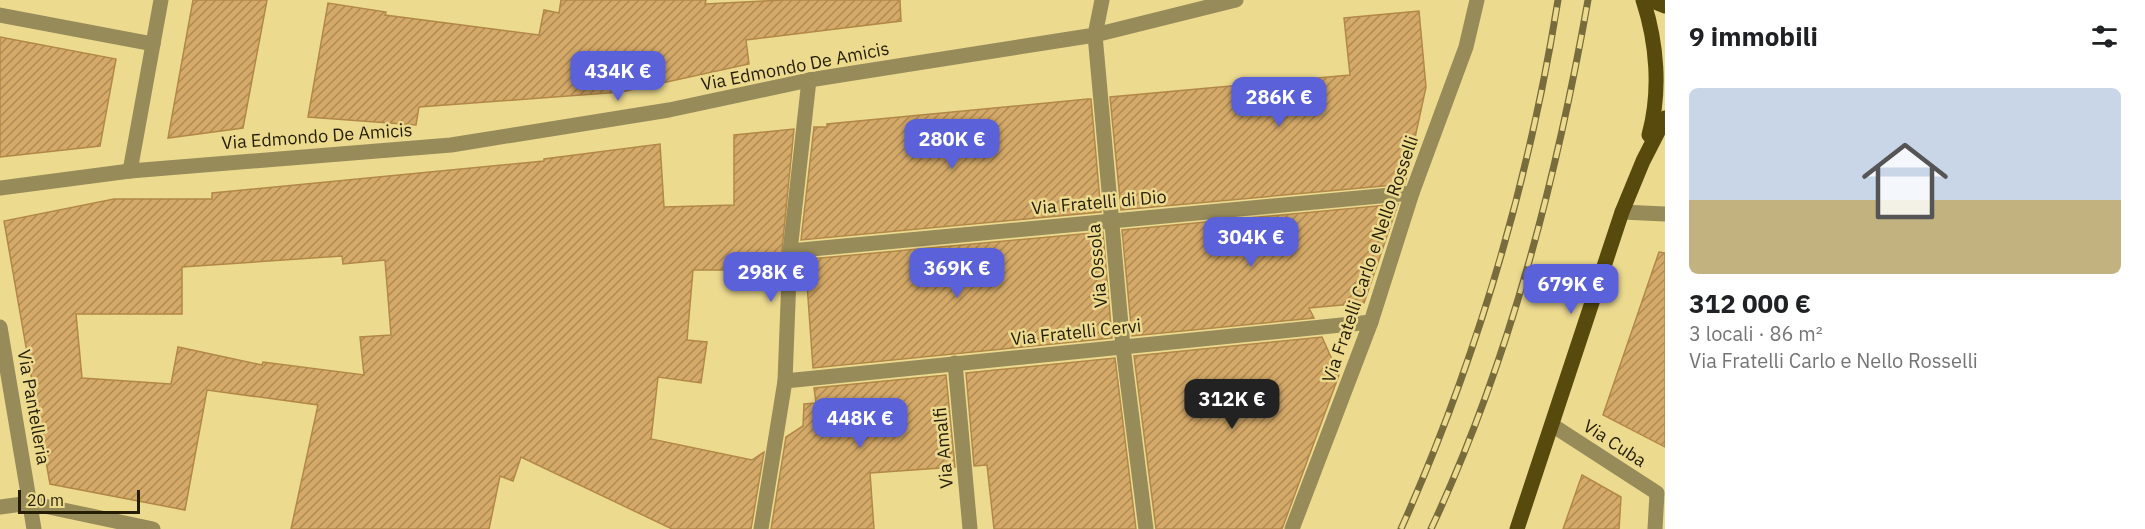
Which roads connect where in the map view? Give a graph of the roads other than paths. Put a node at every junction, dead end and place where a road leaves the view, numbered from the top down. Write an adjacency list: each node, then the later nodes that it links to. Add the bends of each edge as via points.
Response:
1 (161, 0): 10 (street)
2 (1102, 0): 9 (street, Via Ossola)
3 (1236, 0): 9 (street, Via Edmondo De Amicis)
4 (1477, 0): 16 (street, Via Fratelli Carlo e Nello Rosselli, via 1466,46)
5 (1643, 0): 13 (main road, via 1654,32 1655,90 1655,112)
6 (1650, 0): 7 (main road)
7 (1665, 6)
8 (0, 15): 10 (street)
9 (1095, 35): 11 (street, Via Edmondo De Amicis); 19 (street, Via Ossola)
10 (153, 44): 14 (street)
11 (809, 80): 14 (street, Via Edmondo De Amicis, via 669,110 451,146); 20 (street)
12 (1665, 118): 13 (main road)
13 (1643, 161): 17 (main road)
14 (130, 171): 15 (street, Via Edmondo De Amicis)
15 (0, 188)
16 (1412, 193): 19 (street, Via Fratelli di Dio); 21 (street, Via Fratelli Carlo e Nello Rosselli)
17 (1622, 212): 18 (street); 26 (main road)
18 (1665, 213)
19 (1113, 220): 20 (street, Via Fratelli di Dio); 23 (street, Via Ossola)
20 (790, 250): 25 (street)
21 (1371, 322): 23 (street, Via Fratelli Cervi); 35 (street, Via Fratelli Carlo e Nello Rosselli)
22 (0, 327): 28 (street, Via Pantelleria)
23 (1123, 347): 24 (street, Via Fratelli Cervi); 34 (street, Via Ossola)
24 (956, 363): 25 (street, Via Fratelli Cervi); 33 (street, Via Amalfi)
25 (785, 381): 32 (street)
26 (1552, 425): 27 (street, Via Cuba); 36 (main road)
27 (1661, 495): 37 (street, Via Cuba)
28 (30, 503): 29 (street); 30 (street, Via Pantelleria); 31 (street)
29 (0, 507)
30 (34, 529)
31 (153, 529)
32 (761, 529)
33 (970, 529)
34 (1146, 529)
35 (1292, 529)
36 (1517, 529)
37 (1654, 529)

